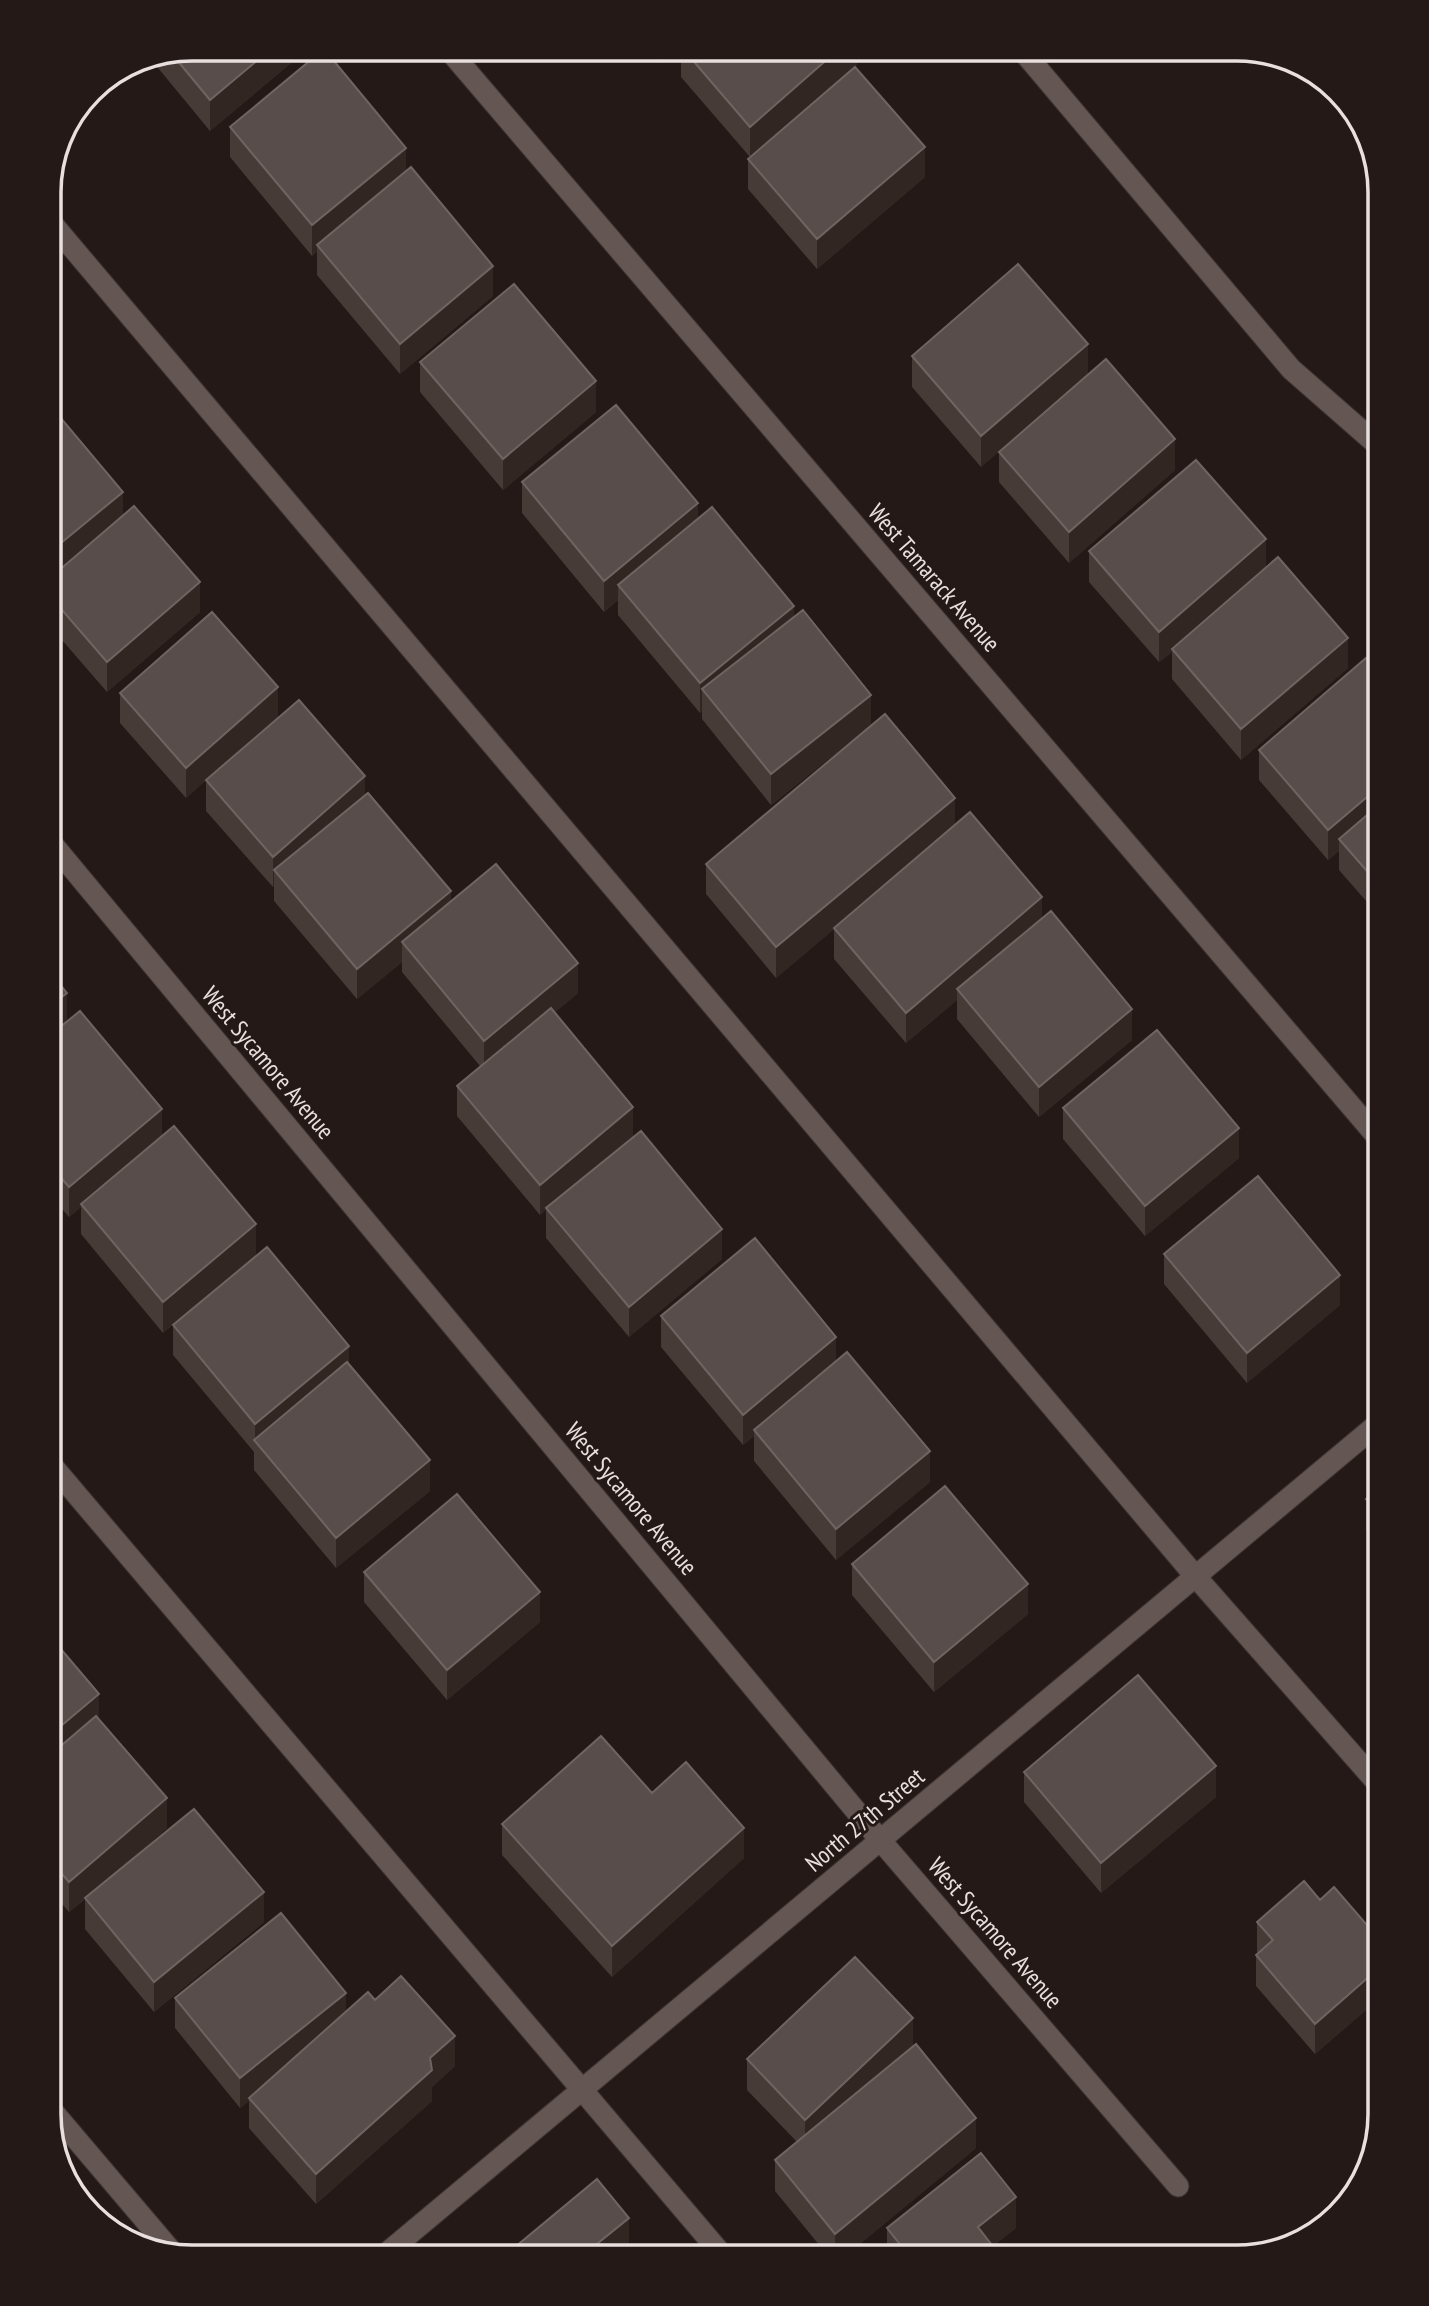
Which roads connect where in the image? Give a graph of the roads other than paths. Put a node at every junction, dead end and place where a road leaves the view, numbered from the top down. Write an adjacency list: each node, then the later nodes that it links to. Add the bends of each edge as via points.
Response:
1 (459, 62): 6 (street, West Tamarack Avenue)
2 (1032, 62): 4 (street, via 1291,369)
3 (62, 235): 9 (street)
4 (1368, 436)
5 (62, 855): 11 (street, West Sycamore Avenue)
6 (1368, 1126)
7 (1368, 1432): 9 (street, North 27th Street)
8 (61, 1477): 12 (street)
9 (1196, 1577): 10 (street); 11 (street, North 27th Street)
10 (1368, 1772)
11 (881, 1841): 12 (street, North 27th Street); 14 (street, West Sycamore Avenue)
12 (582, 2090): 16 (street, North 27th Street); 17 (street)
13 (61, 2122): 15 (street)
14 (1178, 2186)
15 (163, 2241)
16 (397, 2244)
17 (712, 2245)

